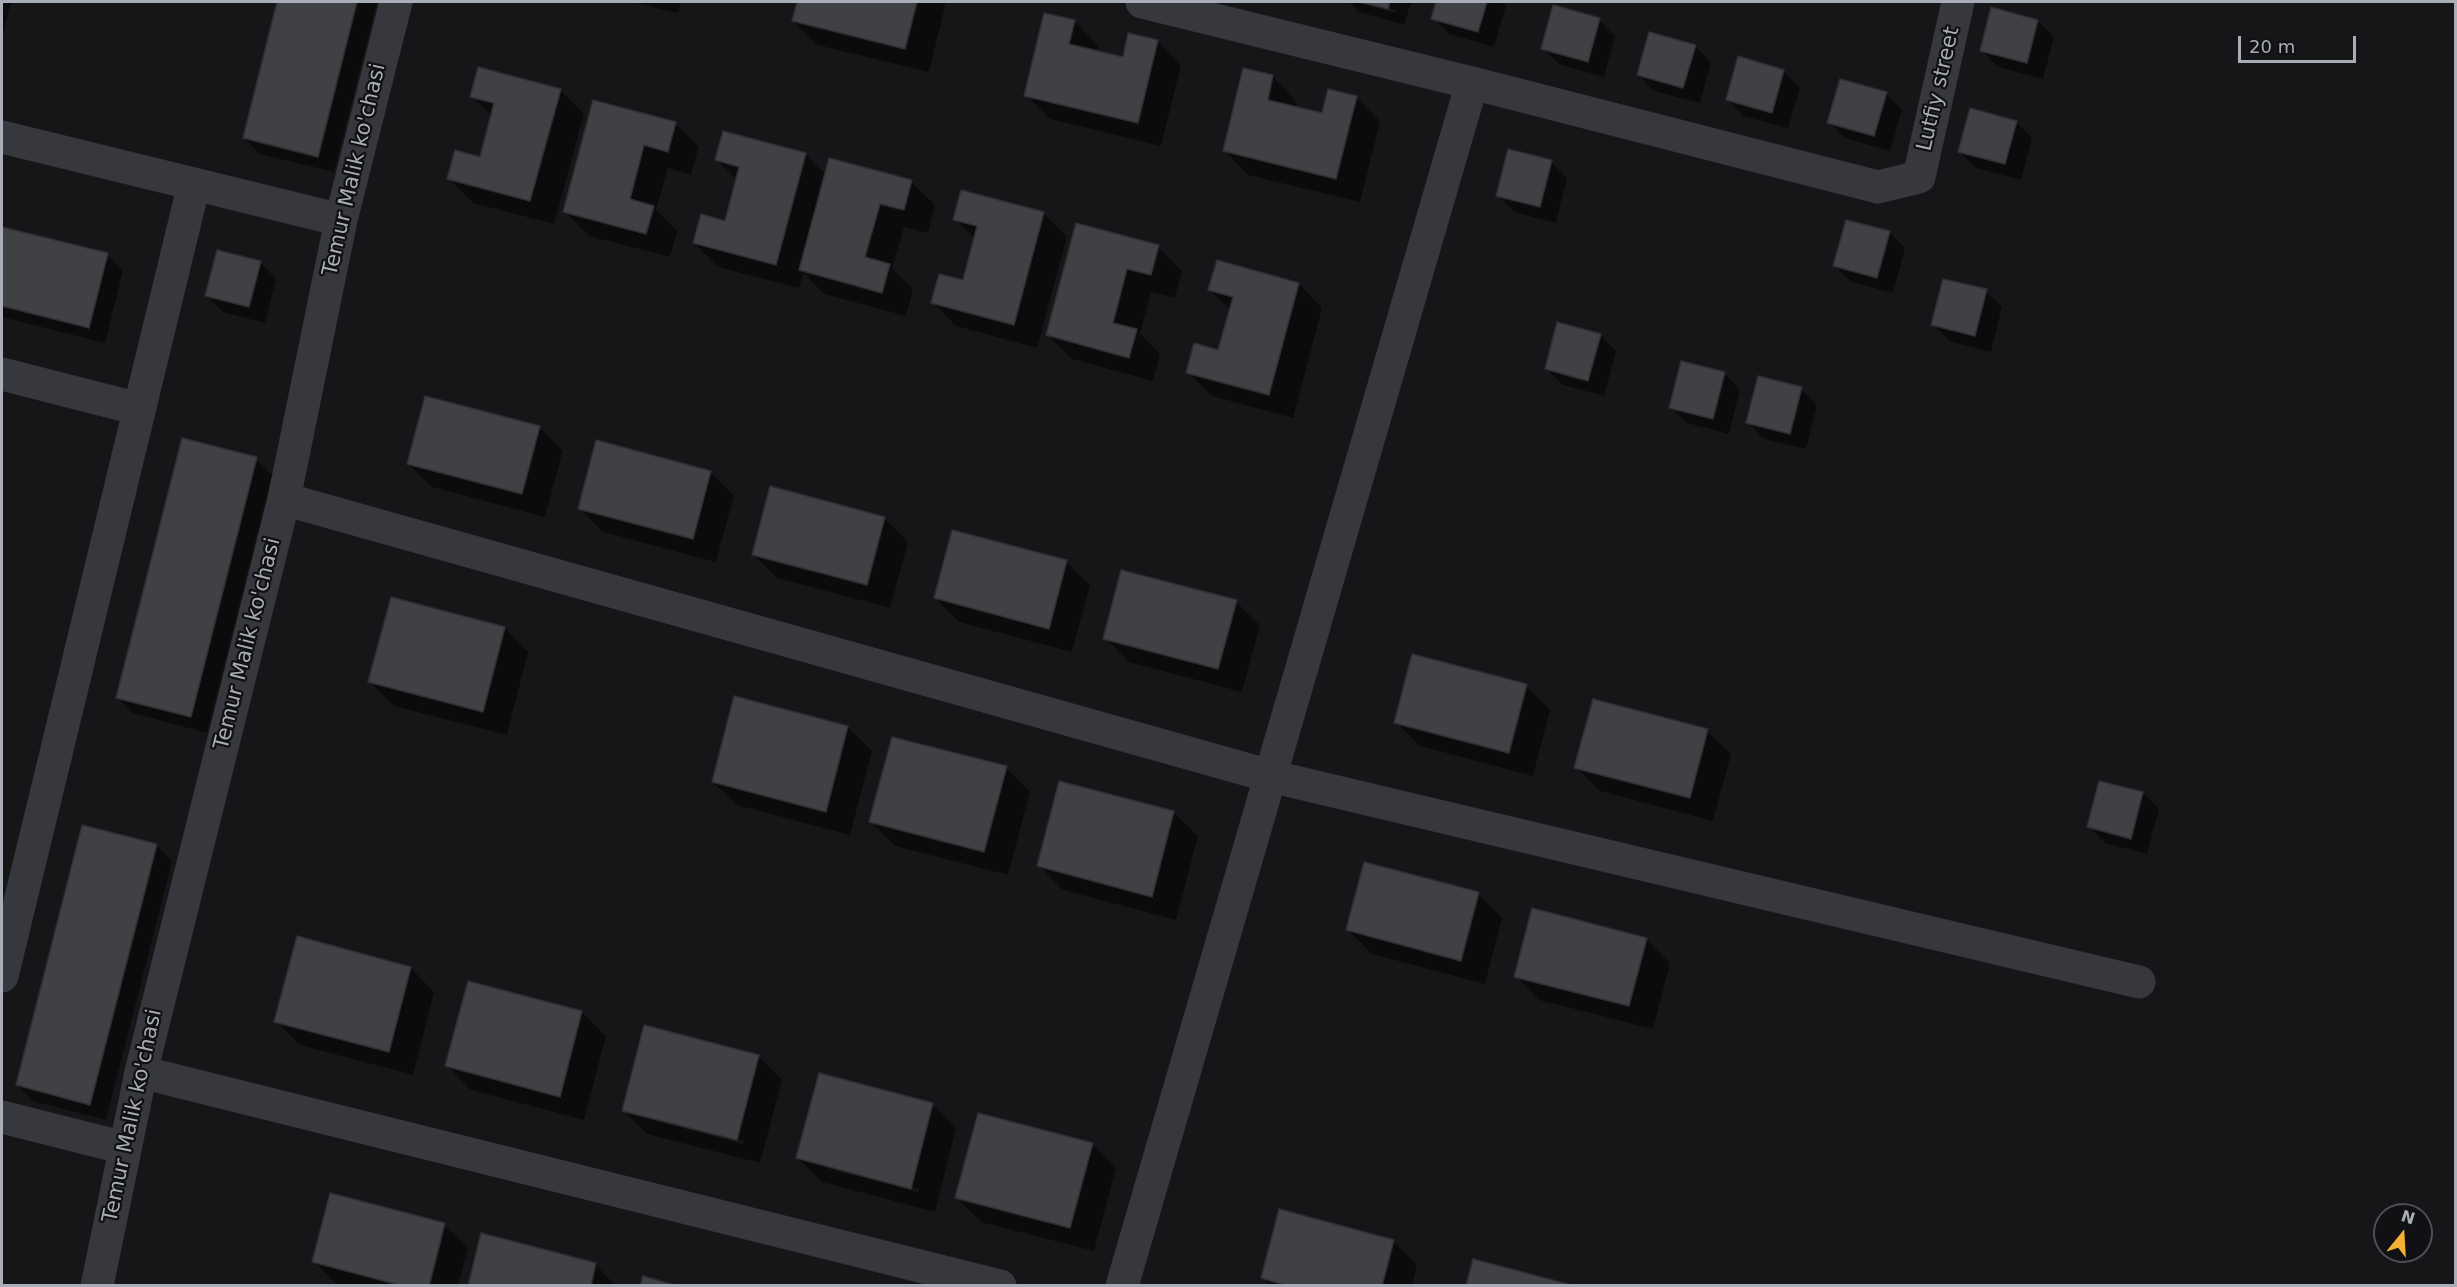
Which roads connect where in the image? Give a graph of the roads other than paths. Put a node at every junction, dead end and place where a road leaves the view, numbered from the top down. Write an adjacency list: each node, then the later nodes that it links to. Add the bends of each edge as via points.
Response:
1 (396, 2): 7 (street, Temur Malik ko'chasi)
2 (1142, 2): 4 (street)
3 (1958, 2): 4 (street, Lutfiy street, via 1919,177 1878,187)
4 (1472, 83): 11 (street)
5 (2, 137): 6 (street)
6 (194, 183): 7 (street); 9 (street)
7 (341, 220): 10 (street, Temur Malik ko'chasi)
8 (2, 374): 9 (street)
9 (139, 409): 12 (street)
10 (284, 499): 11 (street); 14 (street, Temur Malik ko'chasi)
11 (1270, 776): 13 (street); 19 (street)
12 (2, 976)
13 (2139, 982)
14 (141, 1072): 16 (street, Temur Malik ko'chasi); 18 (street)
15 (2, 1117): 16 (street)
16 (125, 1148): 17 (street, Temur Malik ko'chasi)
17 (97, 1286)
18 (1000, 1286)
19 (1122, 1286)

